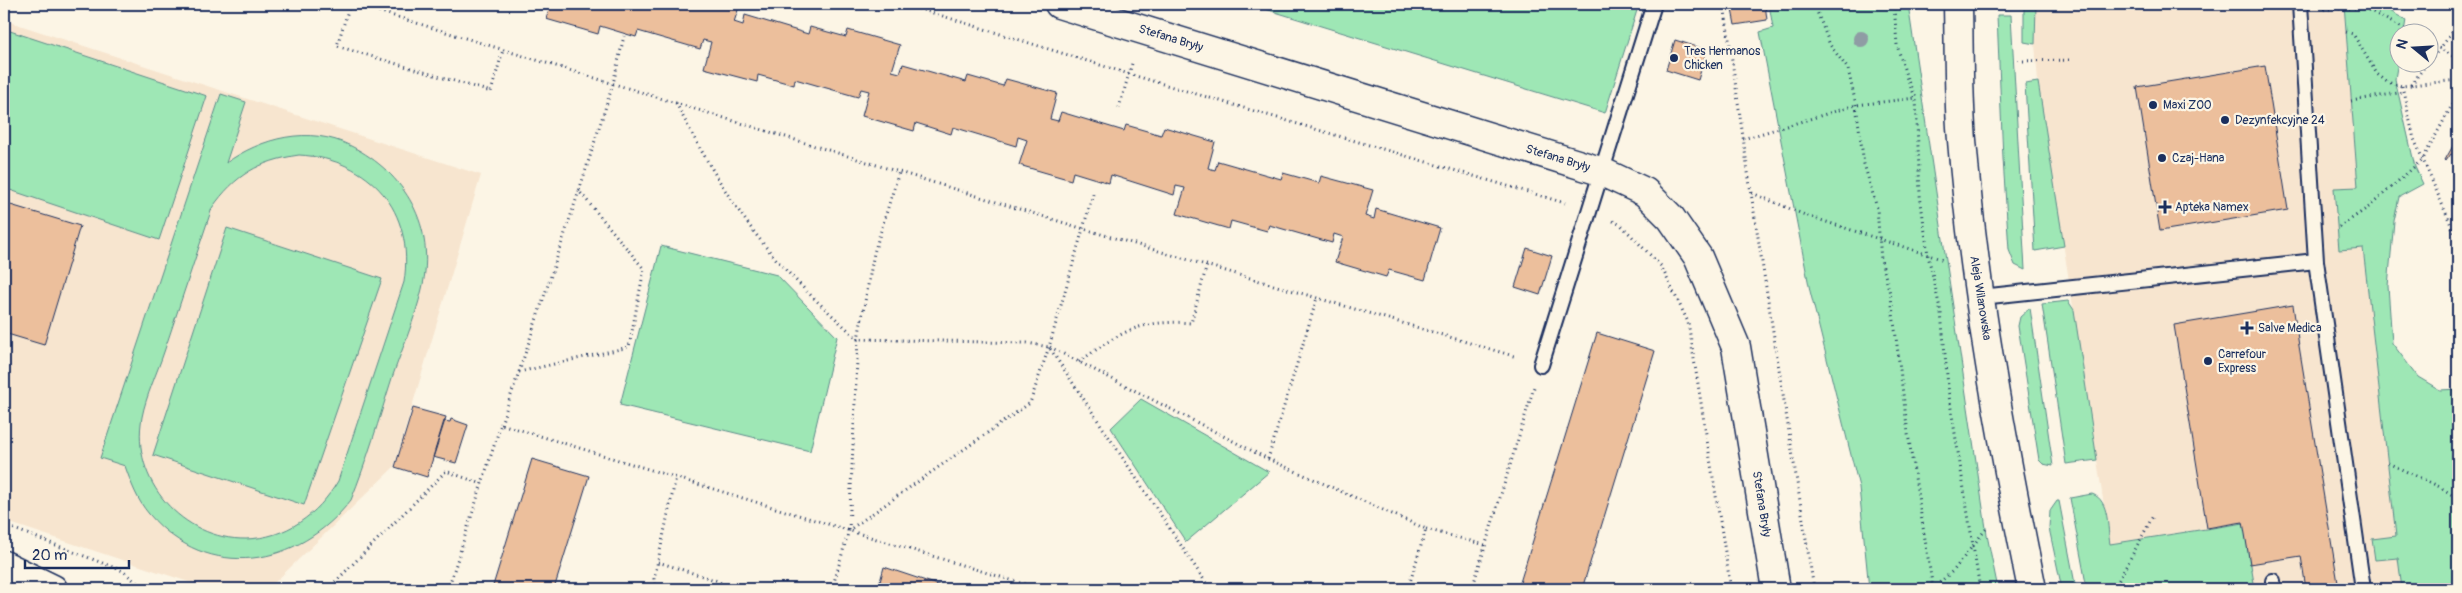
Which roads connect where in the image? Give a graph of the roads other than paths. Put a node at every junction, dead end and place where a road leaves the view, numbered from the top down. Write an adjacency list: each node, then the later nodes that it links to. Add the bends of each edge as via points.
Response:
1 (1060, 4): 5 (street, Stefana Bryły)
2 (1654, 4): 5 (lane)
3 (1958, 4): 7 (street, Aleja Wilanowska, via 1962,138 1968,211)
4 (2300, 8): 6 (lane)
5 (1600, 171): 8 (lane); 11 (street, Stefana Bryły, via 1645,192 1671,218 1698,257 1736,347)
6 (2316, 261): 7 (lane); 13 (lane)
7 (1981, 297): 12 (street, Aleja Wilanowska)
8 (1541, 364)
9 (4, 565): 10 (street)
10 (53, 589)
11 (1776, 589)
12 (2032, 589)
13 (2363, 589)

